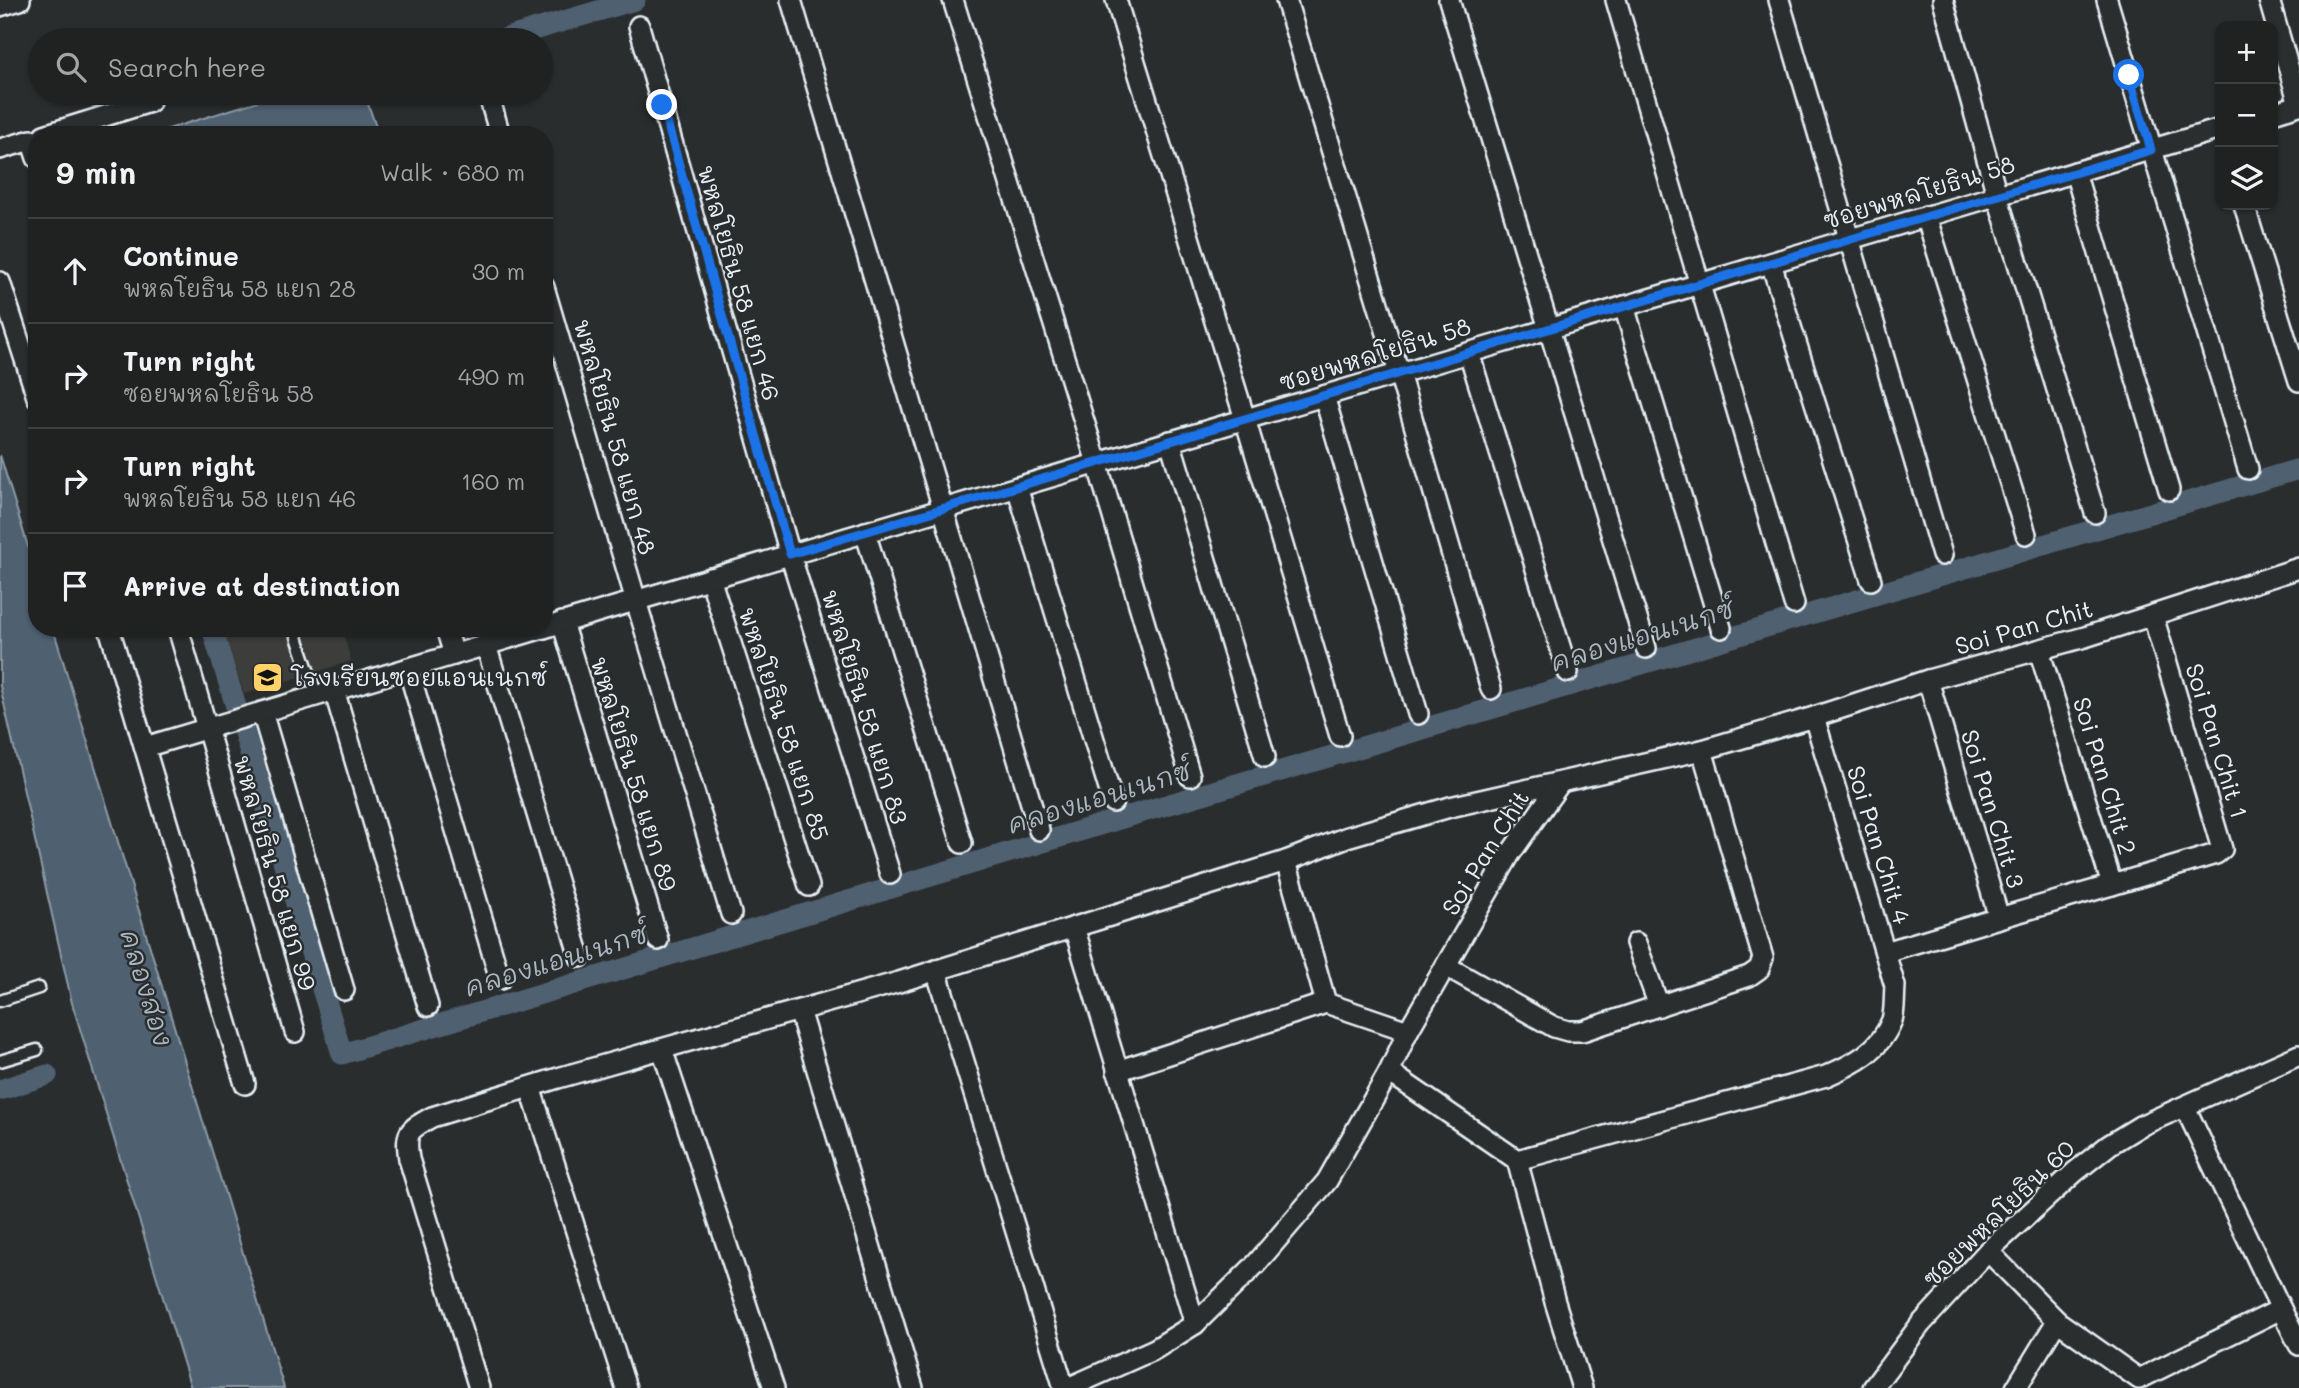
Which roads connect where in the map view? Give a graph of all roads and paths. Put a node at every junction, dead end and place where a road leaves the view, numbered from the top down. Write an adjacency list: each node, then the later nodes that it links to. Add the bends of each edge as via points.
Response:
1 (20, 0): 12 (street)
2 (791, 0): 46 (street)
3 (953, 0): 42 (street)
4 (1116, 0): 40 (street)
5 (1286, 0): 37 (street)
6 (1449, 0): 34 (street)
7 (1616, 0): 31 (street)
8 (1779, 0): 28 (street)
9 (1943, 0): 25 (street)
10 (2107, 0): 23 (street)
11 (2269, 0): 16 (street)
12 (0, 6)
13 (639, 26): 50 (street, พหลโยธิน 58 แยก 46)
14 (142, 105): 18 (street)
15 (491, 105): 19 (street)
16 (2299, 105): 17 (street)
17 (2278, 111)
18 (84, 126)
19 (497, 126)
20 (2215, 131): 23 (street, ซอยพหลโยธิน 58)
21 (28, 144): 22 (street)
22 (0, 149)
23 (2151, 150): 24 (street, ซอยพหลโยธิน 58); 43 (street)
24 (2075, 172): 25 (street, ซอยพหลโยธิน 58); 45 (street)
25 (1997, 195): 27 (street, ซอยพหลโยธิน 58); 47 (street)
26 (2246, 210): 38 (street)
27 (1926, 216): 28 (street, ซอยพหลโยธิน 58); 49 (street)
28 (1849, 240): 29 (street, ซอยพหลโยธิน 58); 51 (street)
29 (1771, 262): 31 (street, ซอยพหลโยธิน 58); 54 (street)
30 (0, 282): 36 (street)
31 (1699, 284): 32 (street, ซอยพหลโยธิน 58); 56 (street)
32 (1624, 306): 34 (street, ซอยพหลโยธิน 58); 59 (street)
33 (553, 318): 55 (street, พหลโยธิน 58 แยก 48)
34 (1549, 329): 35 (street, ซอยพหลโยธิน 58); 67 (street)
35 (1469, 353): 37 (street, ซอยพหลโยธิน 58); 71 (street)
36 (28, 369)
37 (1399, 373): 39 (street, ซอยพหลโยธิน 58); 73 (street)
38 (2299, 381)
39 (1324, 396): 40 (street, ซอยพหลโยธิน 58); 76 (street)
40 (1245, 419): 41 (street, ซอยพหลโยธิน 58); 79 (street)
41 (1170, 441): 42 (street, ซอยพหลโยธิน 58); 82 (street)
42 (1097, 463): 44 (street, ซอยพหลโยธิน 58); 83 (street)
43 (2248, 469)
44 (1017, 487): 46 (street, ซอยพหลโยธิน 58); 85 (street)
45 (2169, 490)
46 (943, 509): 48 (street, ซอยพหลโยธิน 58); 86 (street)
47 (2095, 513)
48 (865, 533): 50 (street, ซอยพหลโยธิน 58); 87 (street)
49 (2025, 534)
50 (790, 554): 53 (street, ซอยพหลโยธิน 58); 89 (street, พหลโยธิน 58 แยก 83)
51 (1942, 555)
52 (2299, 568): 57 (street, Soi Pan Chit)
53 (710, 578): 55 (street, ซอยพหลโยธิน 58); 91 (street, พหลโยธิน 58 แยก 85)
54 (1871, 580)
55 (636, 600): 58 (street, ซอยพหลโยธิน 58); 92 (street, พหลโยธิน 58 แยก 48)
56 (1794, 604)
57 (2153, 616): 68 (street, Soi Pan Chit); 90 (street, Soi Pan Chit 1, via 2222,849)
58 (553, 625)
59 (1721, 628)
60 (553, 635): 95 (street, พหลโยธิน 58 แยก 89)
61 (112, 637): 80 (street)
62 (181, 637): 78 (street, พหลโยธิน 58 แยก 99)
63 (297, 637): 74 (lane)
64 (449, 637): 69 (street)
65 (513, 637): 66 (street, ซอยพหลโยธิน 58)
66 (486, 645): 69 (street, ซอยพหลโยธิน 58); 98 (street)
67 (1646, 648)
68 (2039, 650): 72 (street, Soi Pan Chit); 90 (street, Soi Pan Chit 2)
69 (454, 655): 70 (street, ซอยพหลโยธิน 58)
70 (408, 668): 74 (street, ซอยพหลโยธิน 58); 101 (street)
71 (1568, 673)
72 (1928, 680): 77 (street, Soi Pan Chit); 93 (street, Soi Pan Chit 3)
73 (1491, 689)
74 (325, 693): 75 (street, ซอยพหลโยธิน 58); 106 (street)
75 (256, 714): 78 (street, ซอยพหลโยธิน 58); 103 (street)
76 (1419, 714)
77 (1814, 717): 81 (street, Soi Pan Chit); 97 (street, Soi Pan Chit 4)
78 (207, 728): 80 (street, ซอยพหลโยธิน 58); 110 (street, พหลโยธิน 58 แยก 99)
79 (1340, 736)
80 (145, 747): 117 (street)
81 (1702, 750): 84 (street, Soi Pan Chit); 107 (street, via 1763,958 1759,969 1749,976)
82 (1265, 757)
83 (1190, 776)
84 (1560, 783): 88 (street, via 1450,807); 99 (street, Soi Pan Chit, via 1510,854)
85 (1113, 802)
86 (1039, 830)
87 (962, 843)
88 (1286, 861): 94 (street); 105 (street)
89 (890, 874)
90 (2112, 885): 93 (street, Soi Pan Chit 2)
91 (809, 886)
92 (731, 914)
93 (1999, 918): 97 (street, Soi Pan Chit 3)
94 (1074, 927): 100 (street); 115 (street)
95 (658, 940)
96 (1636, 943): 107 (street)
97 (1885, 952): 120 (street, Soi Pan Chit 4, via 1895,986 1892,1018 1879,1042 1856,1063 1826,1076)
98 (580, 957)
99 (1446, 966): 107 (street, via 1568,1031 1582,1031); 109 (street, Soi Pan Chit)
100 (936, 970): 108 (street); 132 (street)
101 (500, 979)
102 (39, 988): 104 (lane)
103 (344, 990)
104 (0, 1001)
105 (1326, 1003): 109 (street); 115 (street)
106 (428, 1006)
107 (1659, 1006)
108 (799, 1010): 111 (street); 131 (street)
109 (1408, 1031): 116 (street, Soi Pan Chit)
110 (295, 1032)
111 (662, 1049): 118 (street); 130 (street)
112 (37, 1050): 114 (lane)
113 (2299, 1055): 119 (street, ซอยพหลโยธิน 60)
114 (0, 1061)
115 (1117, 1071): 124 (street)
116 (1389, 1072): 120 (street); 124 (street, Soi Pan Chit, via 1327,1181 1256,1264)
117 (245, 1084)
118 (530, 1087): 128 (street, via 432,1117 413,1128 406,1140); 129 (street)
119 (2185, 1107): 121 (street, ซอยพหลโยธิน 60, via 2109,1145); 122 (street)
120 (1517, 1160): 126 (street)
121 (1988, 1251): 123 (street); 133 (street, ซอยพหลโยธิน 60, via 1920,1325)
122 (2281, 1309): 125 (street); 127 (street)
123 (2057, 1321): 127 (street); 134 (street)
124 (1195, 1324): 132 (street, Soi Pan Chit, via 1156,1349)
125 (2299, 1345)
126 (1580, 1382)
127 (2139, 1383)
128 (479, 1388)
129 (626, 1388)
130 (774, 1388)
131 (913, 1388)
132 (1066, 1388)
133 (1873, 1388)
134 (2016, 1388)

